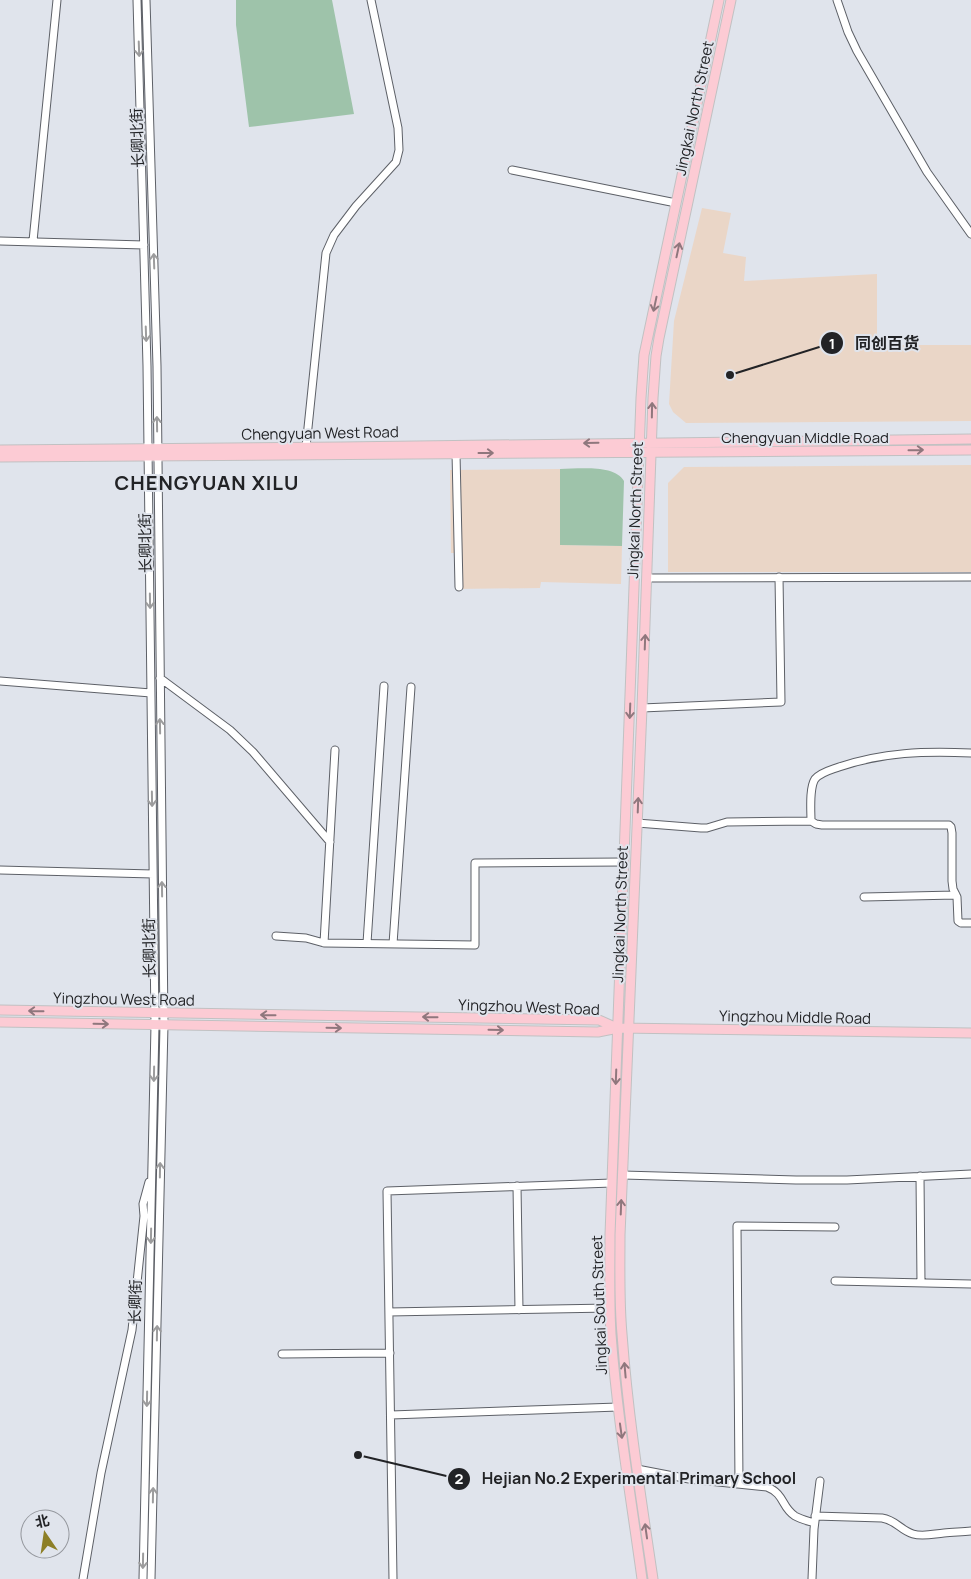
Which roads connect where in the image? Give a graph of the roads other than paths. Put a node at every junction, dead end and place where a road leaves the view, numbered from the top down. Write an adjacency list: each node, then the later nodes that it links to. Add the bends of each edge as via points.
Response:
1 (57, 0): 12 (street)
2 (137, 0): 13 (street, 长卿北街, one-way to 13)
3 (146, 0): 20 (street, 长卿北街, one-way to 3, via 157,366)
4 (371, 0): 17 (street, via 398,128 399,150 396,162 350,214 334,235 326,253)
5 (719, 0): 9 (main road, Jingkai North Street)
6 (731, 0): 16 (main road, Jingkai North Street, one-way to 6, via 656,356)
7 (837, 0): 10 (street, via 857,51 927,172)
8 (512, 170): 9 (street)
9 (676, 203): 15 (main road, Jingkai North Street, one-way to 15, via 644,355)
10 (971, 234)
11 (0, 241): 12 (street)
12 (33, 241): 13 (street)
13 (144, 246): 20 (street, 长卿北街, one-way to 20)
14 (971, 439): 16 (main road, Chengyuan Middle Road)
15 (640, 442): 16 (main road, Chengyuan Middle Road); 17 (main road, Chengyuan West Road, one-way to 17); 21 (main road, Jingkai North Street)
16 (651, 442): 22 (main road, Jingkai North Street)
17 (306, 447): 20 (main road, Chengyuan West Road)
18 (0, 450): 20 (main road, Chengyuan West Road)
19 (971, 450): 22 (main road, Chengyuan Middle Road, one-way to 19)
20 (153, 452): 23 (main road, Chengyuan West Road); 24 (main road, Chengyuan West Road); 29 (street, 长卿北街); 33 (street, 长卿北街, one-way to 33)
21 (639, 452): 22 (main road, Chengyuan Middle Road); 23 (main road, Chengyuan West Road, one-way to 21); 40 (main road, Jingkai North Street, one-way to 40)
22 (651, 452): 27 (main road, Jingkai North Street)
23 (456, 453): 28 (street)
24 (0, 457)
25 (779, 577): 26 (street); 27 (street); 34 (street, via 781,702)
26 (971, 577)
27 (647, 578): 34 (main road, Jingkai North Street, one-way to 27)
28 (459, 587)
29 (160, 678): 39 (street, via 230,730 253,752); 51 (street, 长卿北街, one-way to 29)
30 (0, 681): 33 (street)
31 (384, 686): 48 (street)
32 (411, 687): 49 (street)
33 (151, 693): 42 (street, 长卿北街, one-way to 42)
34 (642, 708): 38 (main road, Jingkai North Street, one-way to 34)
35 (336, 750): 39 (street)
36 (971, 753): 37 (street, via 899,753 852,762 826,771 813,784)
37 (811, 821): 38 (street, via 727,822 707,828); 43 (street, via 822,825 949,825 952,833 952,881)
38 (638, 823): 55 (main road, Jingkai North Street)
39 (330, 842): 47 (street)
40 (624, 862): 49 (street, via 474,863 475,945); 54 (main road, Jingkai North Street)
41 (0, 870): 42 (street)
42 (153, 874): 51 (street, 长卿北街)
43 (956, 895): 44 (street); 45 (street, via 958,921)
44 (864, 897)
45 (971, 923)
46 (276, 936): 47 (street)
47 (324, 943): 48 (street)
48 (367, 943): 49 (street)
49 (393, 944)
50 (0, 1010): 51 (main road, Yingzhou West Road, one-way to 50)
51 (159, 1013): 53 (street, 长卿北街); 54 (main road, Yingzhou West Road, one-way to 51, via 599,1020)
52 (0, 1022): 53 (main road, Yingzhou West Road, one-way to 53)
53 (160, 1025): 54 (main road, Yingzhou West Road, one-way to 54, via 598,1032); 57 (street, 长卿街, one-way to 57); 81 (street, 长卿街, one-way to 53)
54 (618, 1028): 55 (main road, Yingzhou Middle Road); 61 (main road, Jingkai South Street, one-way to 61)
55 (629, 1028): 56 (main road, Yingzhou Middle Road); 59 (main road, Jingkai South Street)
56 (971, 1033)
57 (152, 1172): 79 (street, via 142,1204 144,1216 132,1330 101,1473); 80 (street, 长卿街, one-way to 80)
58 (971, 1174): 60 (street)
59 (623, 1175): 60 (street, via 759,1180); 74 (main road, Jingkai South Street, one-way to 59, via 621,1325)
60 (920, 1176): 65 (street)
61 (612, 1182): 62 (street); 67 (main road, Jingkai South Street)
62 (516, 1186): 68 (street); 69 (street, via 387,1191)
63 (835, 1227): 76 (street, via 737,1226)
64 (835, 1281): 65 (street)
65 (920, 1283): 66 (street)
66 (971, 1284)
67 (610, 1308): 68 (street); 72 (main road, Jingkai South Street)
68 (519, 1310): 69 (street)
69 (389, 1312): 70 (street)
70 (390, 1353): 71 (street); 73 (street)
71 (282, 1354)
72 (618, 1407): 73 (street); 83 (main road, Jingkai South Street, one-way to 83)
73 (391, 1415): 82 (street)
74 (637, 1470): 76 (street); 84 (main road, Jingkai South Street, one-way to 74)
75 (820, 1481): 77 (street)
76 (739, 1484): 77 (street, via 776,1491 796,1517)
77 (815, 1519): 78 (street, via 891,1519 905,1531 928,1536); 85 (street)
78 (971, 1531)
79 (83, 1579)
80 (143, 1579)
81 (151, 1579)
82 (393, 1579)
83 (642, 1579)
84 (652, 1579)
85 (812, 1579)

